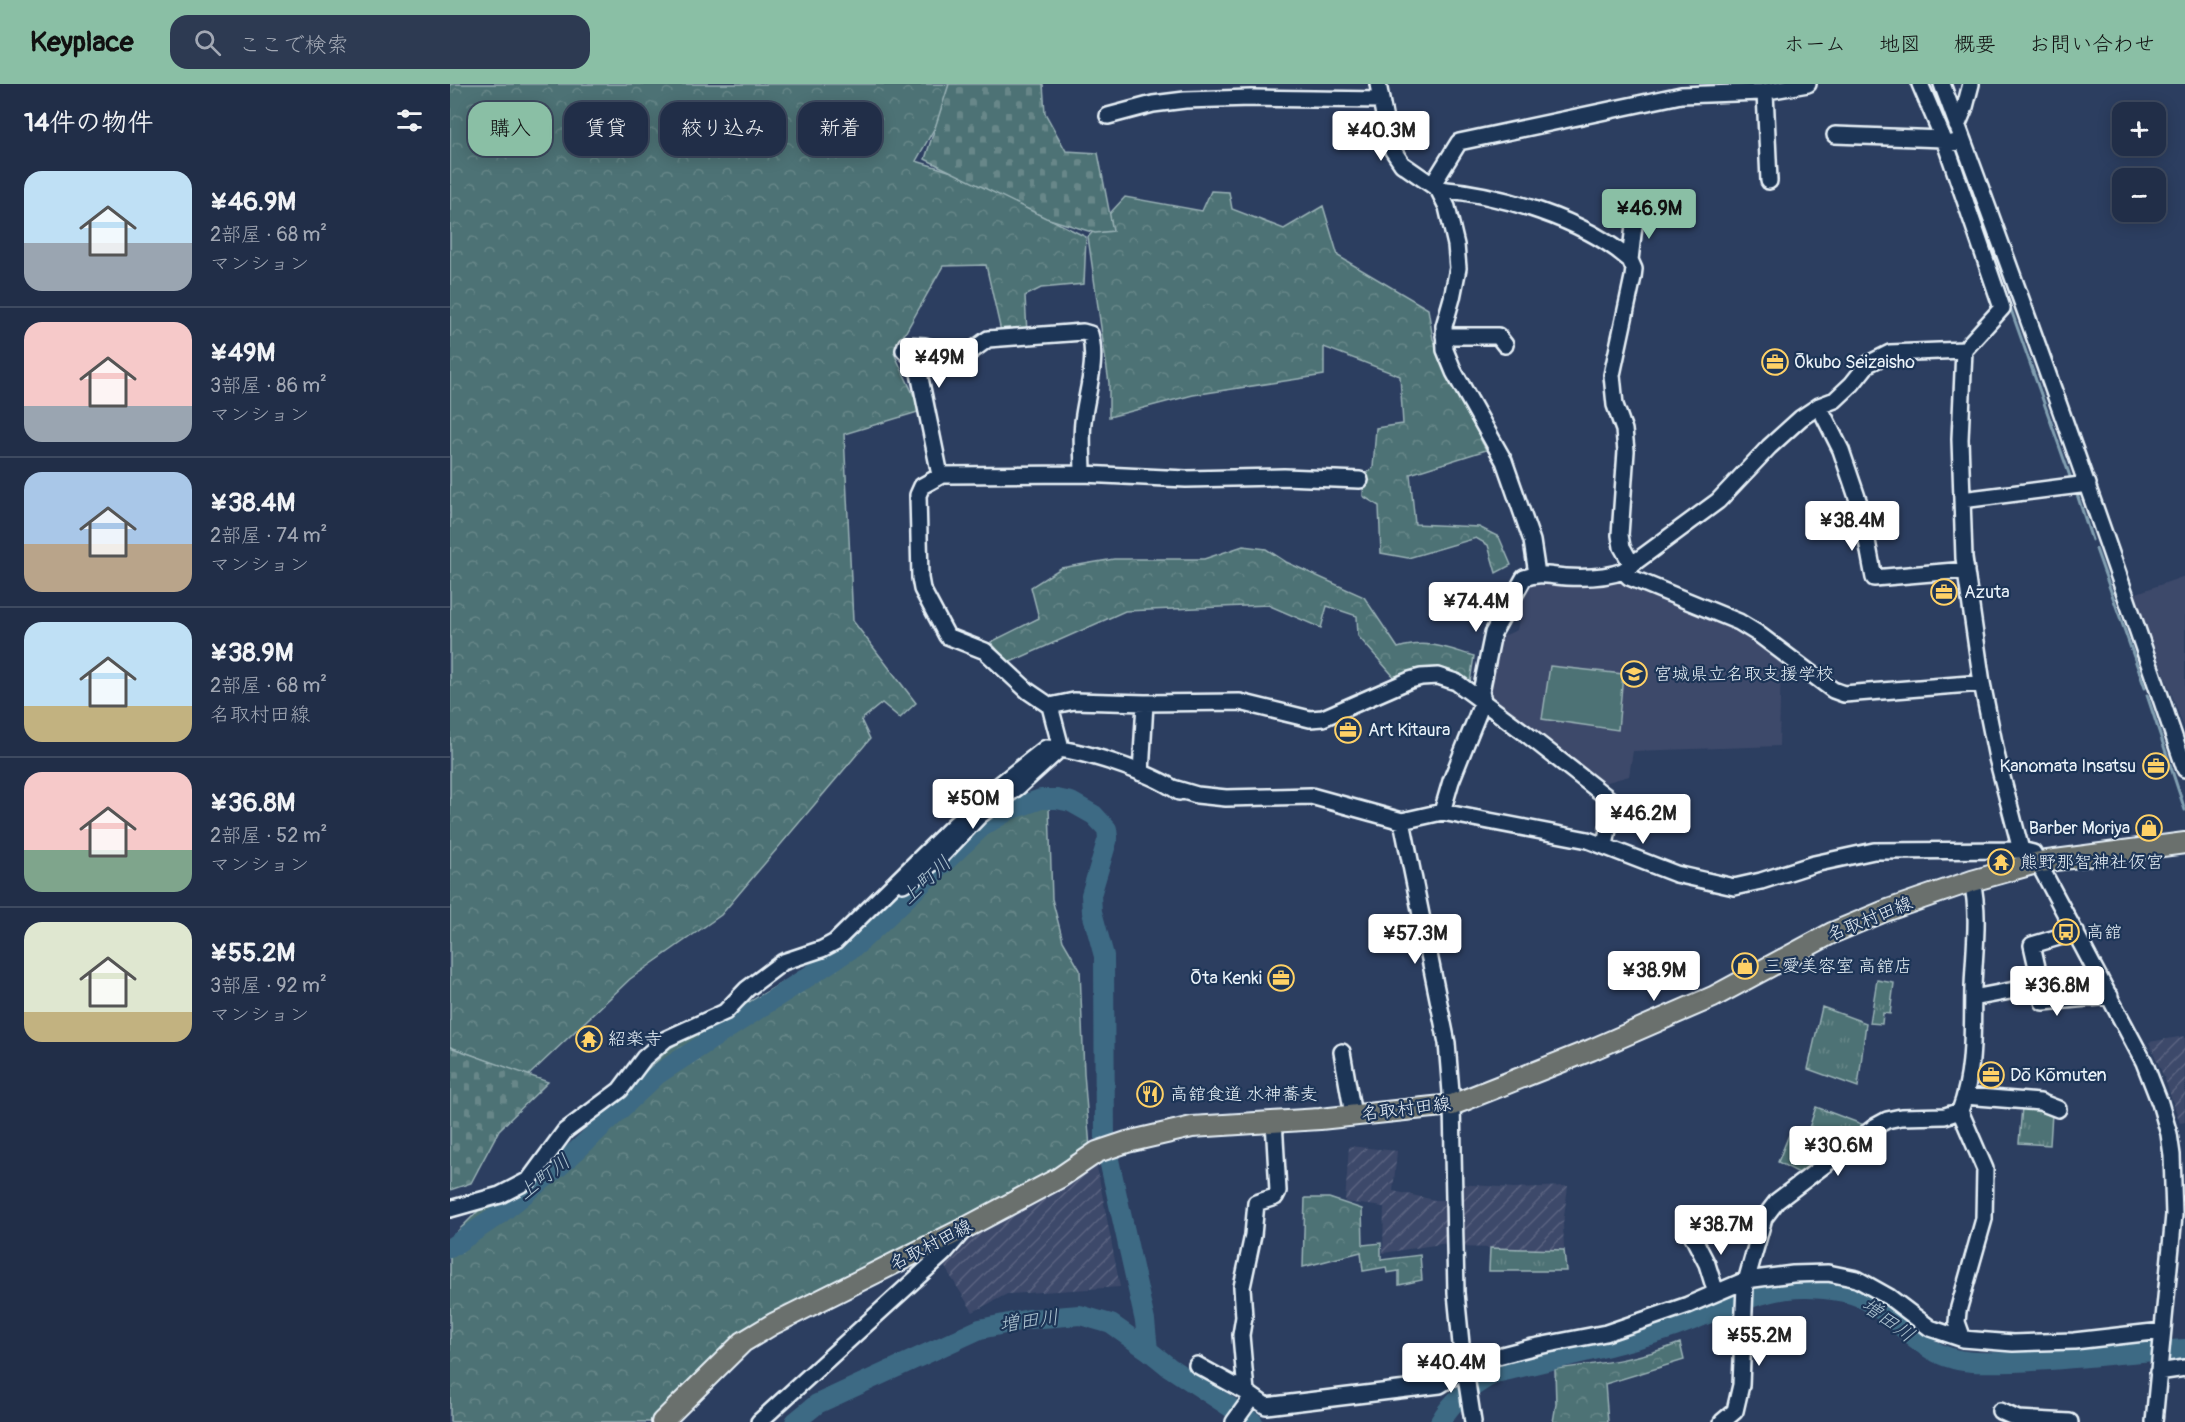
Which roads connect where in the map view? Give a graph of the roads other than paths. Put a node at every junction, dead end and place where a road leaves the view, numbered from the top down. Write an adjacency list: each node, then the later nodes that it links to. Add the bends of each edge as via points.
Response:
1 (1378, 84): 8 (street)
2 (1808, 84): 7 (street)
3 (1920, 84): 11 (street)
4 (1942, 84): 11 (street)
5 (1971, 84): 11 (street)
6 (1249, 91): 8 (street); 9 (street, via 1153,104)
7 (1766, 96): 12 (street); 13 (street, via 1682,95 1459,142)
8 (1381, 100): 13 (street, via 1390,146 1402,164)
9 (1108, 116)
10 (1835, 135): 11 (street)
11 (1952, 140): 18 (street, via 2002,308); 23 (street)
12 (1768, 181)
13 (1435, 186): 15 (street, via 1502,199 1574,224); 16 (street, via 1447,207 1458,268)
14 (1635, 217): 15 (street)
15 (1630, 261): 25 (street, via 1634,277 1612,375 1626,451 1620,535)
16 (1444, 336): 17 (street, via 1498,336); 27 (street, via 1454,372 1504,461 1532,541)
17 (1505, 345)
18 (1964, 350): 19 (street, via 1890,353 1868,364 1835,400); 24 (street)
19 (1819, 406): 25 (street, via 1769,447 1718,501); 26 (street, via 1841,450 1861,509 1874,578)
20 (1083, 474): 21 (street); 21 (street, via 1082,423 1090,389 1092,342 1090,334 1083,332 988,339 966,355 906,345 904,350 919,373); 22 (street)
21 (940, 475): 31 (street, via 922,486 918,495 920,578 926,599 947,636 985,651)
22 (1360, 480)
23 (2088, 484): 24 (street); 33 (street)
24 (1962, 500): 26 (street)
25 (1627, 568): 27 (street, via 1612,576); 28 (street, via 1629,577 1739,622 1833,690 1844,693)
26 (1966, 570): 28 (street)
27 (1537, 574): 29 (street, via 1524,578 1493,633)
28 (1982, 683): 39 (street)
29 (1483, 701): 30 (street, via 1456,682 1438,676 1410,680 1323,718 1310,719 1240,702); 35 (street); 38 (street, via 1613,802)
30 (1145, 703): 31 (street, via 1074,701); 34 (street)
31 (1050, 706): 32 (street)
32 (1060, 748): 34 (street); 53 (street, via 1046,748 834,942 783,962 747,989 725,1012 666,1039 644,1058 620,1090 565,1131 530,1180 501,1195)
33 (2185, 769)
34 (1141, 773): 36 (street, via 1200,803 1214,804 1226,798 1311,796)
35 (1442, 812): 36 (street); 38 (street)
36 (1402, 821): 48 (street, via 1447,1043)
37 (2185, 843): 40 (main road, 名取村田線)
38 (1605, 846): 39 (street, via 1676,874 1734,887 1875,851)
39 (2021, 850): 40 (street, via 2033,853)
40 (2040, 862): 41 (main road, 名取村田線); 42 (street)
41 (1972, 881): 45 (street, via 1977,909); 48 (main road, 名取村田線, via 1832,933 1713,997)
42 (2076, 932): 43 (street, via 2025,946); 44 (street)
43 (2041, 985): 44 (street, via 2043,1002); 45 (street)
44 (2110, 996): 58 (street, via 2160,1103 2172,1155 2174,1215)
45 (1973, 998): 47 (street)
46 (1342, 1052): 51 (street)
47 (1965, 1096): 49 (street, via 2040,1102); 50 (street)
48 (1452, 1105): 51 (main road, 名取村田線); 63 (street, via 1455,1271)
49 (2058, 1109)
50 (1960, 1111): 56 (street, via 1945,1116 1901,1117 1882,1123 1777,1201 1764,1218); 59 (street, via 1985,1169 1984,1219 1958,1311)
51 (1353, 1115): 52 (main road, 名取村田線)
52 (1274, 1121): 54 (main road, 名取村田線, via 1192,1127 1110,1147); 64 (street, via 1278,1191 1275,1197 1256,1203 1242,1287 1241,1335)
53 (450, 1209)
54 (967, 1227): 68 (main road, 名取村田線, via 753,1336); 69 (street, via 944,1253)
55 (1691, 1233): 57 (street)
56 (1745, 1283): 57 (street); 59 (street, via 1814,1273 1848,1276 1889,1297 1930,1328); 67 (street)
57 (1716, 1293): 63 (street, via 1606,1333 1490,1358)
58 (2161, 1333): 59 (street, via 2013,1343); 62 (street)
59 (1963, 1339)
60 (1197, 1365): 64 (street)
61 (2185, 1368): 62 (street)
62 (2158, 1369): 73 (street)
63 (1465, 1373): 64 (street, via 1420,1389 1266,1406); 66 (street)
64 (1249, 1396): 70 (street)
65 (2000, 1412): 72 (street, via 2018,1419)
66 (1471, 1414)
67 (1738, 1417): 71 (street)
68 (662, 1422)
69 (759, 1422)
70 (1234, 1422)
71 (1722, 1422)
72 (2070, 1422)
73 (2154, 1422)

